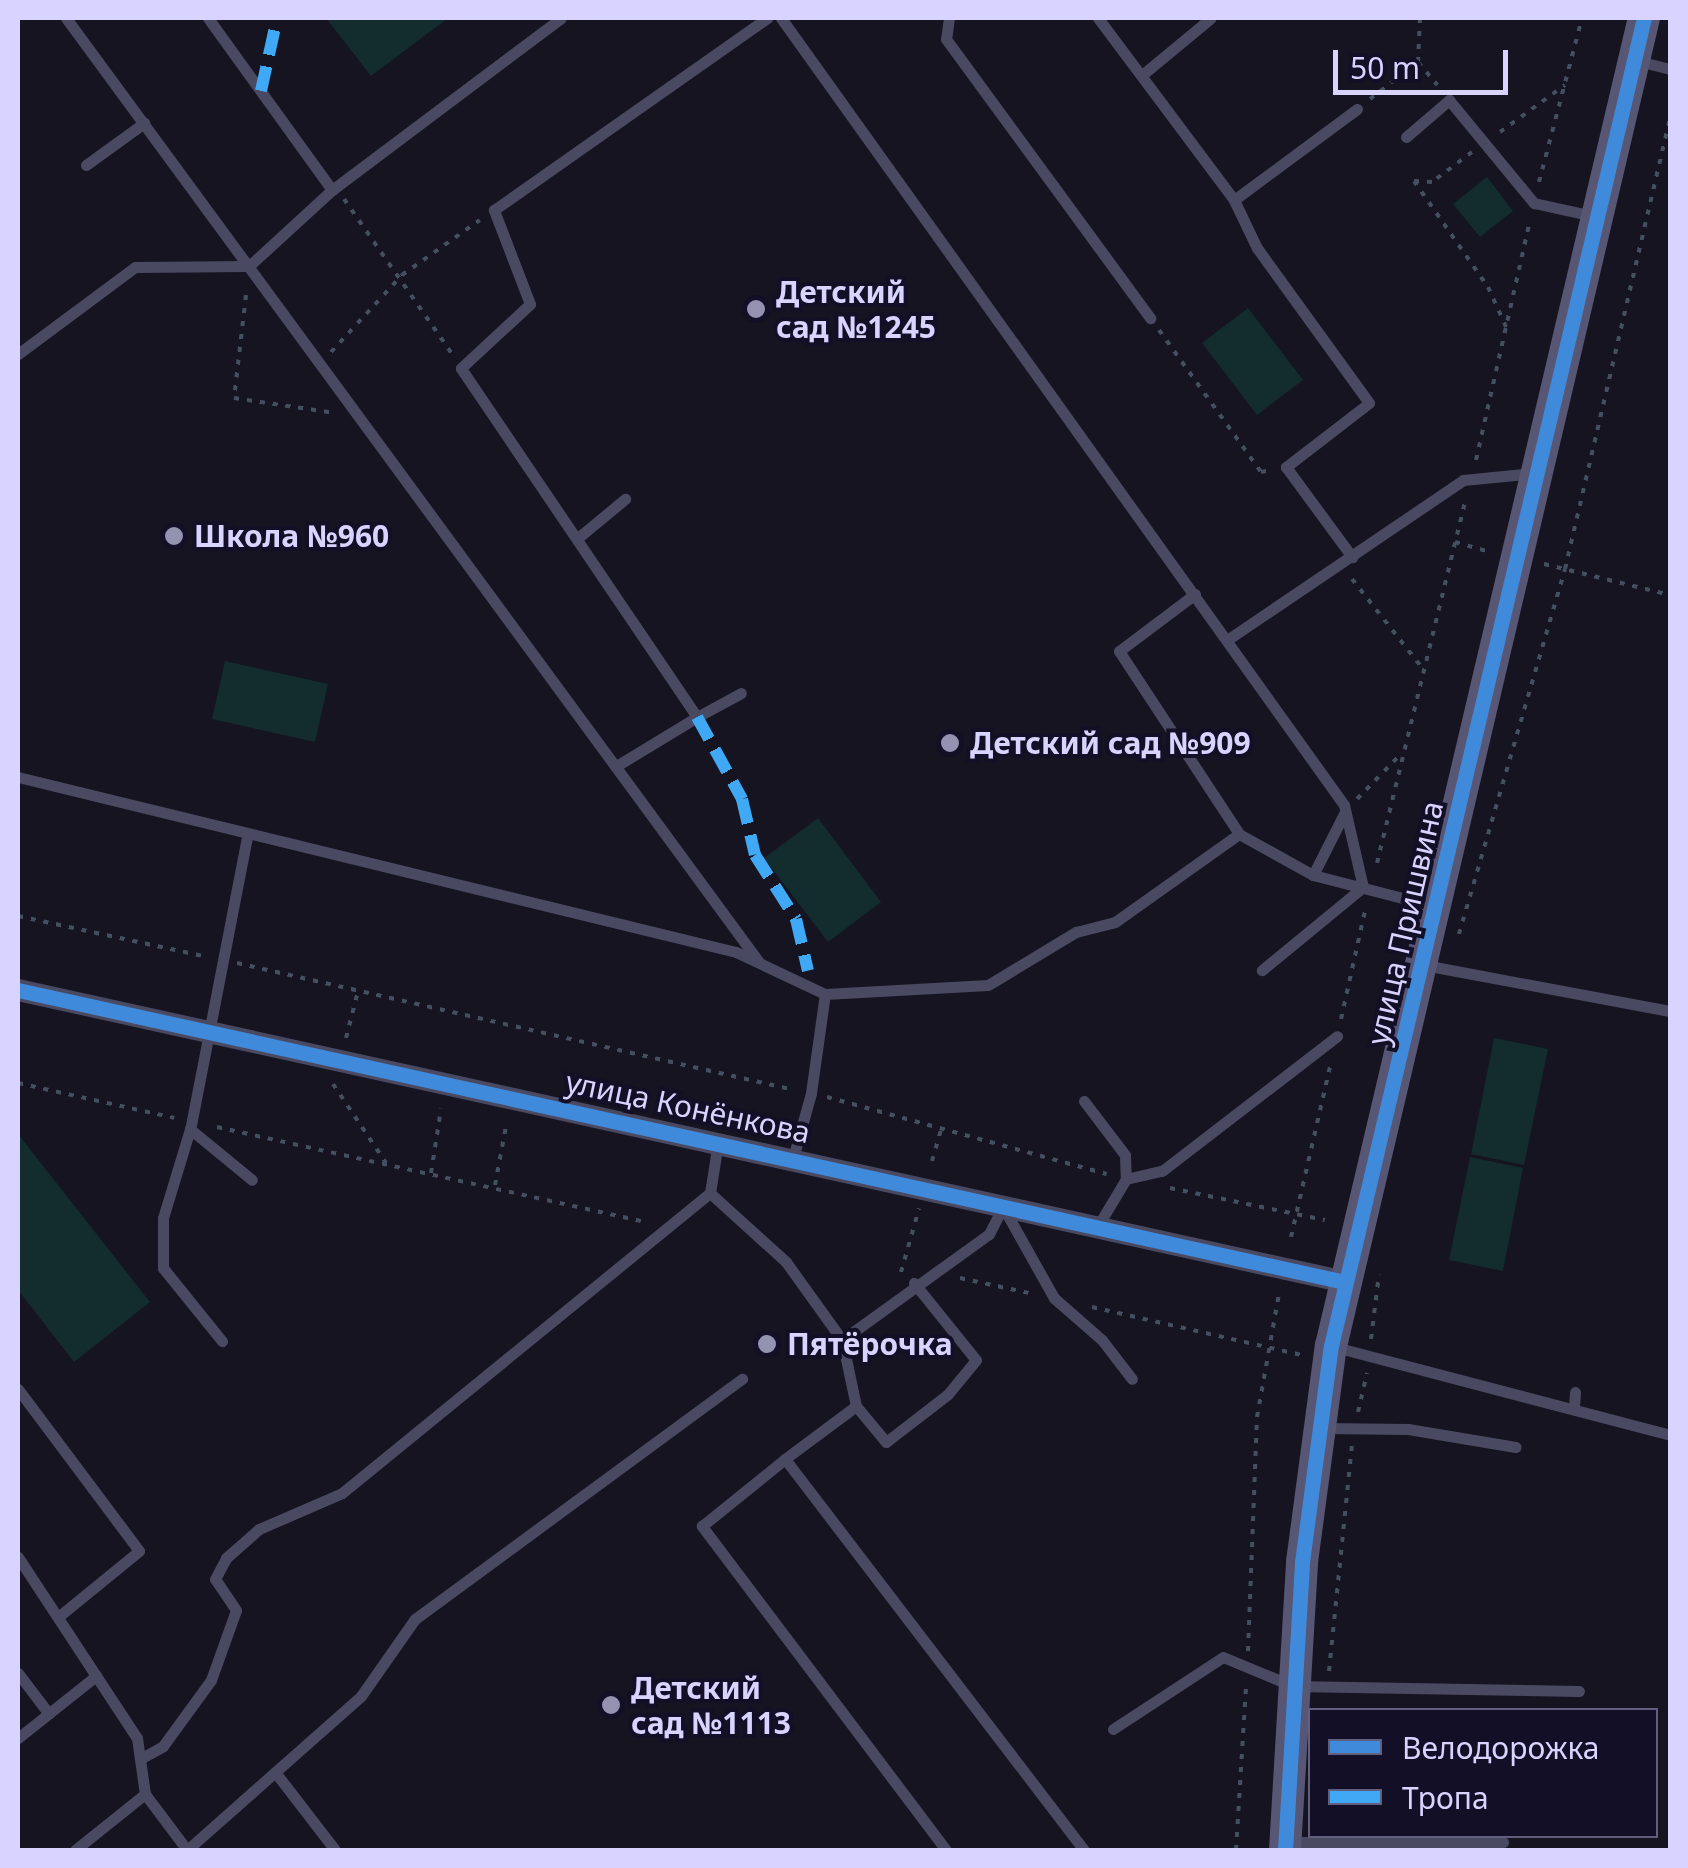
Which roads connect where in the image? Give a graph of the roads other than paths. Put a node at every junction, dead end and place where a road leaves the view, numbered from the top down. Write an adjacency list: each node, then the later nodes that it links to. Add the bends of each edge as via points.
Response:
1 (66, 18): 14 (lane)
2 (208, 18): 17 (lane)
3 (561, 18): 17 (lane)
4 (766, 18): 25 (lane, via 494,210 530,304 461,368)
5 (780, 18): 27 (lane)
6 (949, 18): 21 (lane, via 946,39)
7 (1098, 18): 12 (lane)
8 (1211, 18): 12 (lane)
9 (1644, 18): 10 (street, улица Пришвина)
10 (1634, 60): 11 (lane); 19 (street, улица Пришвина)
11 (1670, 70)
12 (1142, 75): 18 (lane)
13 (1358, 108): 18 (lane)
14 (144, 122): 16 (lane); 20 (lane)
15 (1406, 137): 19 (lane, via 1449,100 1534,202)
16 (86, 165)
17 (332, 190): 20 (lane)
18 (1234, 200): 26 (lane, via 1257,248 1369,403 1286,467)
19 (1597, 217): 23 (street, улица Пришвина)
20 (249, 266): 22 (lane, via 135,267); 31 (lane)
21 (1150, 318)
22 (18, 354)
23 (1539, 472): 26 (lane, via 1472,475); 38 (street, улица Пришвина)
24 (625, 499): 25 (lane)
25 (579, 537): 30 (lane)
26 (1346, 560): 28 (lane)
27 (1195, 594): 28 (lane); 34 (lane, via 1119,651)
28 (1230, 638): 33 (lane)
29 (741, 693): 30 (lane)
30 (698, 716): 31 (lane)
31 (618, 766): 39 (lane)
32 (18, 777): 35 (lane, via 206,819)
33 (1344, 808): 36 (lane, via 1329,853); 37 (lane)
34 (1238, 834): 36 (lane); 43 (lane, via 1115,922 1076,932 988,985)
35 (247, 838): 39 (lane); 45 (lane)
36 (1313, 876): 37 (lane)
37 (1367, 888): 38 (lane); 41 (lane)
38 (1438, 906): 40 (street, улица Пришвина)
39 (760, 962): 43 (lane)
40 (1436, 967): 44 (lane); 56 (street, улица Пришвина)
41 (1262, 970)
42 (18, 990): 45 (street, улица Конёнкова)
43 (825, 994): 50 (lane, via 811,1094)
44 (1670, 1011)
45 (205, 1032): 48 (lane); 49 (street, улица Конёнкова)
46 (1338, 1036): 52 (lane, via 1162,1171)
47 (1084, 1101): 52 (lane, via 1125,1154)
48 (191, 1126): 51 (lane); 59 (lane, via 163,1218 163,1268)
49 (718, 1141): 50 (street, улица Конёнкова); 53 (lane)
50 (793, 1158): 54 (street, улица Конёнкова)
51 (252, 1180)
52 (1126, 1180): 55 (lane)
53 (710, 1193): 58 (lane, via 786,1262); 81 (lane, via 342,1494 259,1529 226,1558 215,1579 236,1610 211,1680 163,1746)
54 (1003, 1207): 55 (street, улица Конёнкова); 57 (lane, via 989,1234); 61 (lane, via 1054,1298 1102,1340)
55 (1096, 1229): 56 (street, улица Конёнкова)
56 (1345, 1282): 60 (street, улица Пришвина)
57 (914, 1284): 58 (lane); 65 (lane, via 976,1360 948,1394 886,1442)
58 (842, 1340): 65 (lane)
59 (222, 1341)
60 (1320, 1351): 66 (lane, via 1369,1356); 67 (street, улица Пришвина)
61 (1132, 1378)
62 (742, 1379): 82 (lane, via 415,1619 361,1696)
63 (18, 1389): 73 (lane, via 138,1551)
64 (1576, 1392): 66 (lane)
65 (856, 1406): 70 (lane)
66 (1574, 1408): 68 (lane)
67 (1317, 1428): 69 (lane); 76 (street, улица Пришвина)
68 (1670, 1434)
69 (1516, 1447)
70 (786, 1459): 89 (lane, via 702,1526); 90 (lane)
71 (18, 1557): 72 (lane)
72 (22, 1573): 73 (lane)
73 (58, 1618): 75 (lane)
74 (18, 1673): 78 (lane)
75 (96, 1676): 78 (lane); 81 (lane, via 138,1738)
76 (1293, 1686): 77 (lane); 79 (lane, via 1223,1657); 85 (street, улица Пришвина)
77 (1578, 1691)
78 (49, 1714): 80 (lane)
79 (1113, 1729)
80 (18, 1738)
81 (140, 1760): 83 (lane)
82 (275, 1772): 87 (lane); 88 (lane)
83 (145, 1794): 86 (lane); 87 (lane)
84 (1503, 1842): 85 (lane)
85 (1285, 1846)
86 (76, 1850)
87 (187, 1850)
88 (336, 1850)
89 (946, 1850)
90 (1084, 1850)

